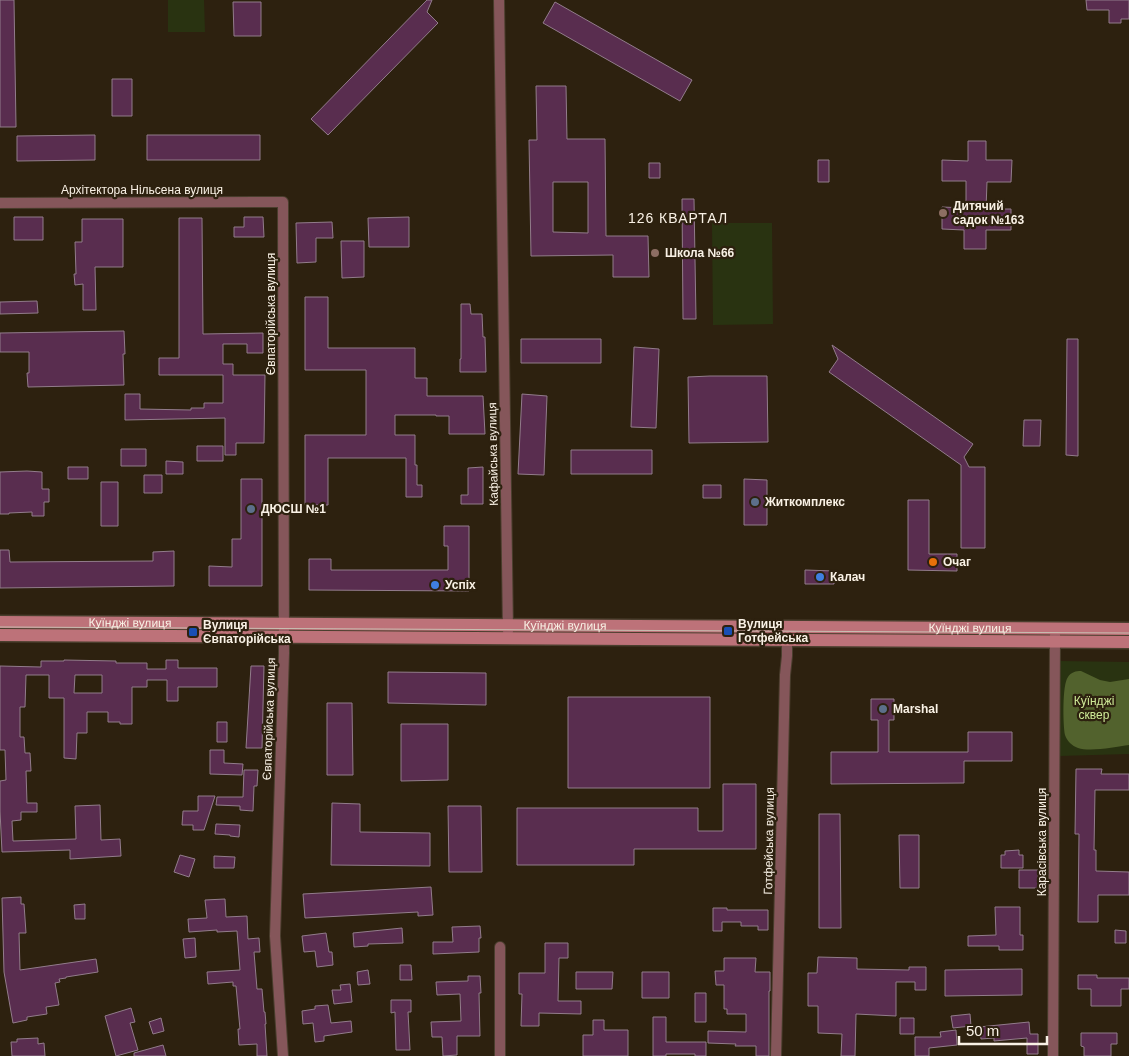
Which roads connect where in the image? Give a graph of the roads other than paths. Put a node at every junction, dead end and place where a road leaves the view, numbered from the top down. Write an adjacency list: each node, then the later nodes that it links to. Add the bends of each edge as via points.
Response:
1 (499, 0): 7 (street, Кафайська вулиця)
2 (283, 202): 3 (street, Архітектора Нільсена вулиця); 6 (street, Євпаторійська вулиця)
3 (0, 203)
4 (0, 622): 6 (main road, Куїнджі вулиця)
5 (1129, 629): 10 (main road, Куїнджі вулиця)
6 (284, 630): 7 (main road, Куїнджі вулиця); 9 (main road, Куїнджі вулиця); 13 (street, Євпаторійська вулиця, via 275,936)
7 (508, 632): 8 (main road, Куїнджі вулиця)
8 (787, 633): 10 (main road, Куїнджі вулиця); 15 (street, Готфейська вулиця)
9 (0, 635)
10 (1055, 635): 11 (main road, Куїнджі вулиця); 16 (street, Карасівська вулиця)
11 (1129, 642)
12 (500, 947): 14 (street)
13 (284, 1056)
14 (500, 1056)
15 (776, 1056)
16 (1054, 1056)

